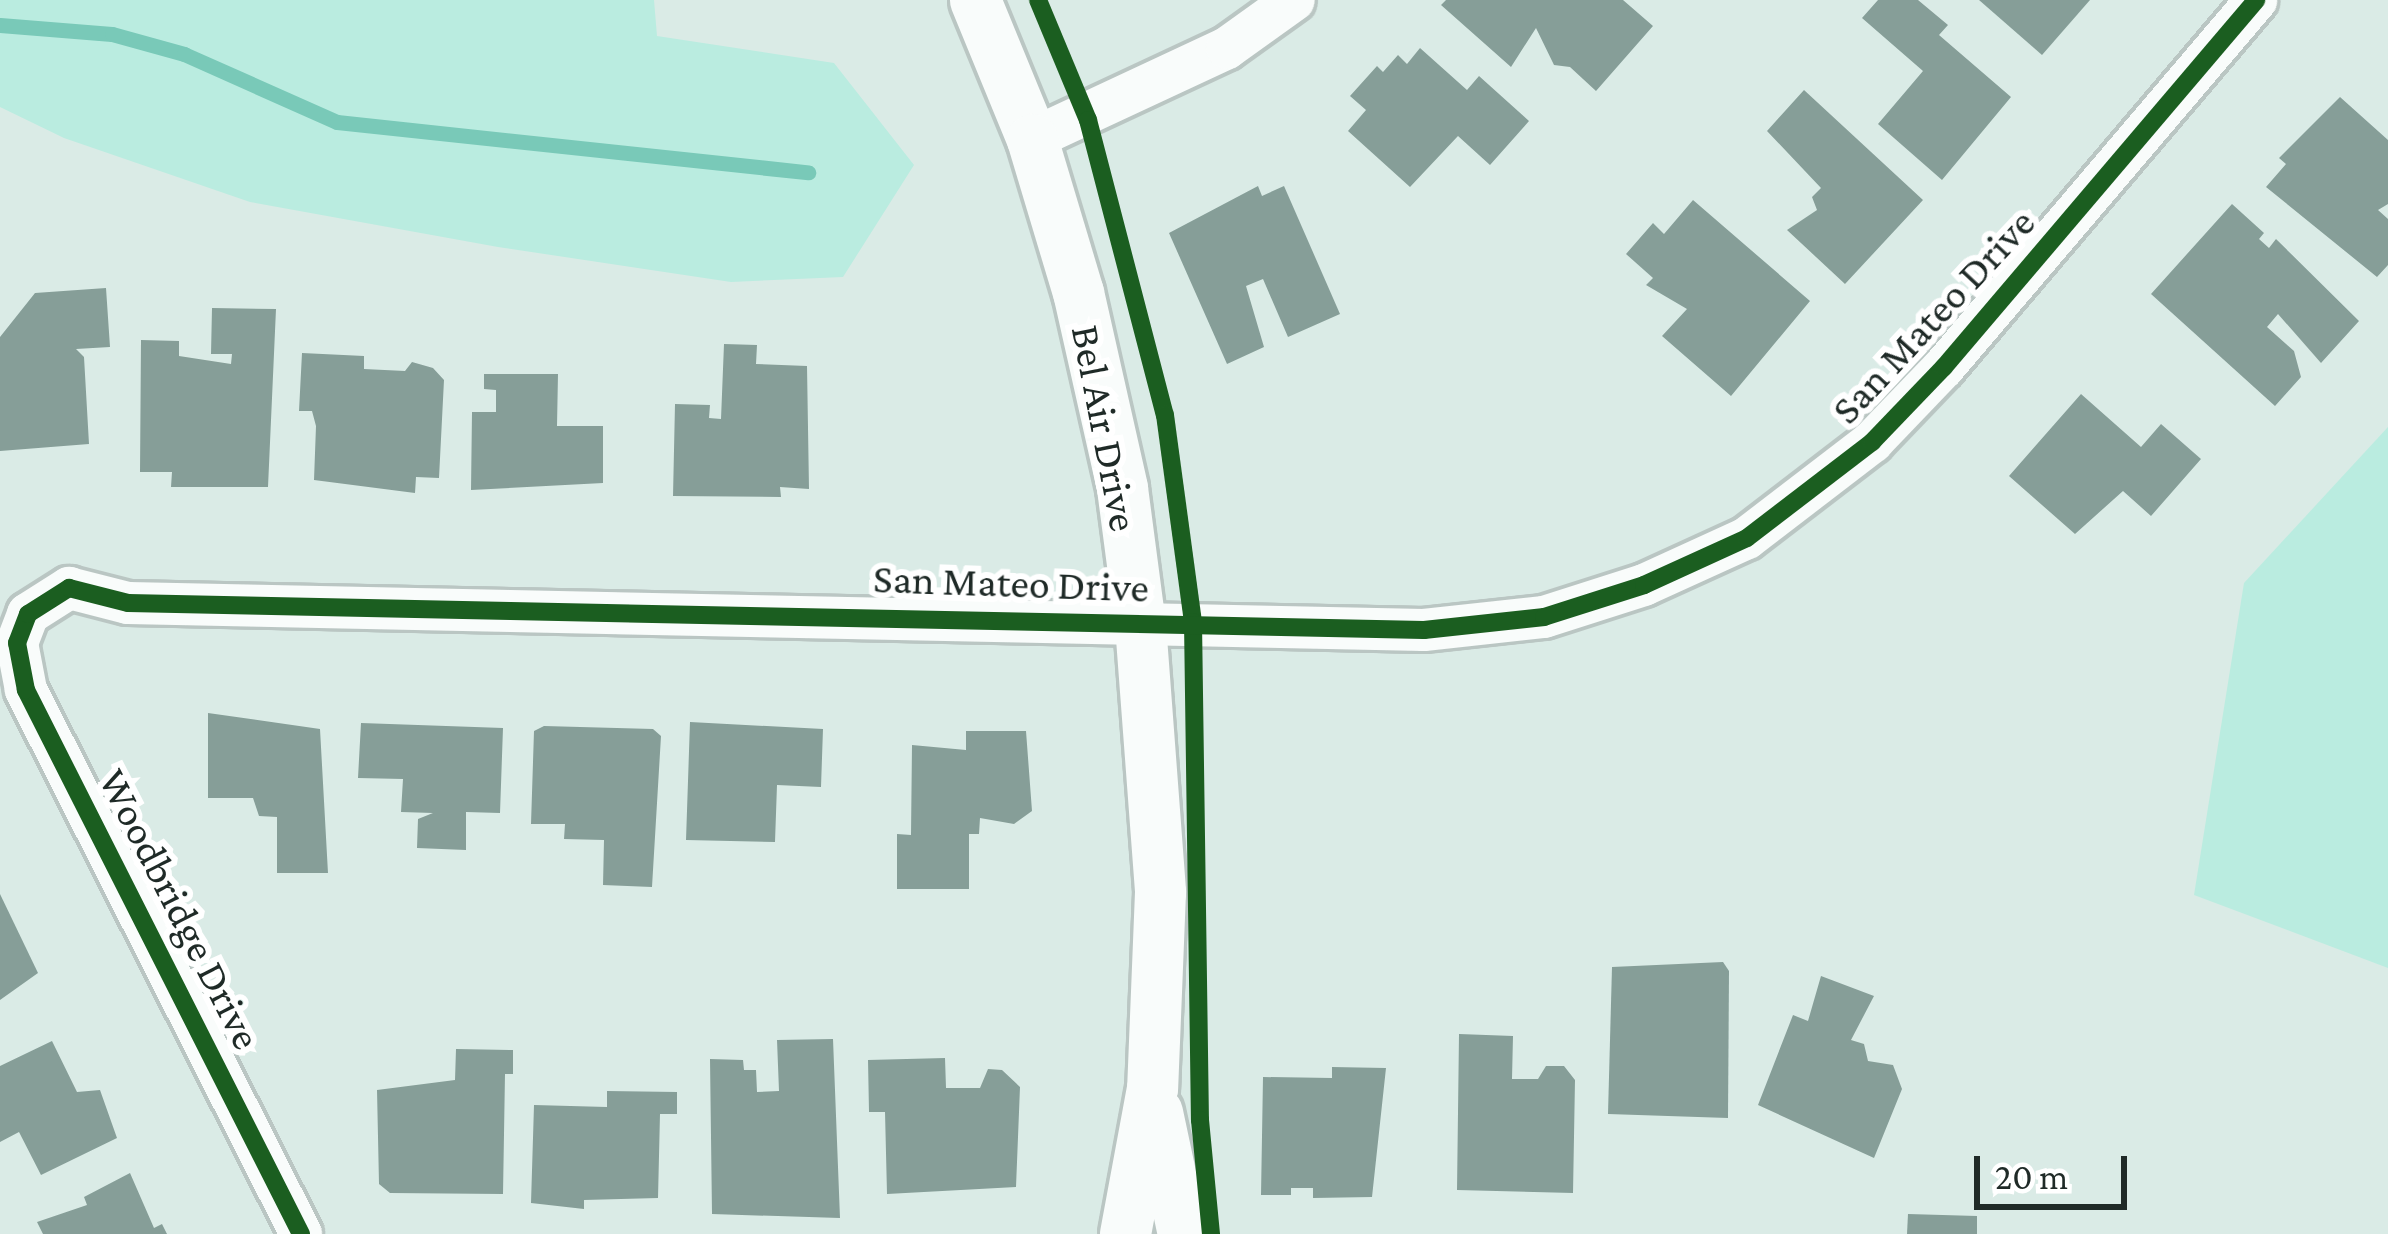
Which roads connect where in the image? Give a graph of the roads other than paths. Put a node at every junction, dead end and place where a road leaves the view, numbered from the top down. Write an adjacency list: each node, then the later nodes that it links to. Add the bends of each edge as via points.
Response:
1 (975, 0): 4 (street, Bel Air Drive)
2 (1294, 0): 4 (street, via 1227,48 1088,120)
3 (2256, 0): 6 (street, San Mateo Drive, via 1945,368 1872,442 1747,538 1644,585 1544,617 1424,630)
4 (1032, 139): 6 (street, Bel Air Drive, via 1078,292 1122,488)
5 (28, 614): 6 (street, San Mateo Drive, via 70,588 128,603); 8 (street, Woodbridge Drive, via 17,644 26,690)
6 (1140, 624): 7 (street, Bel Air Drive, via 1160,892)
7 (1152, 1088): 9 (street, Bel Air Drive); 10 (street, Bel Air Drive)
8 (301, 1234)
9 (1125, 1234)
10 (1183, 1234)

